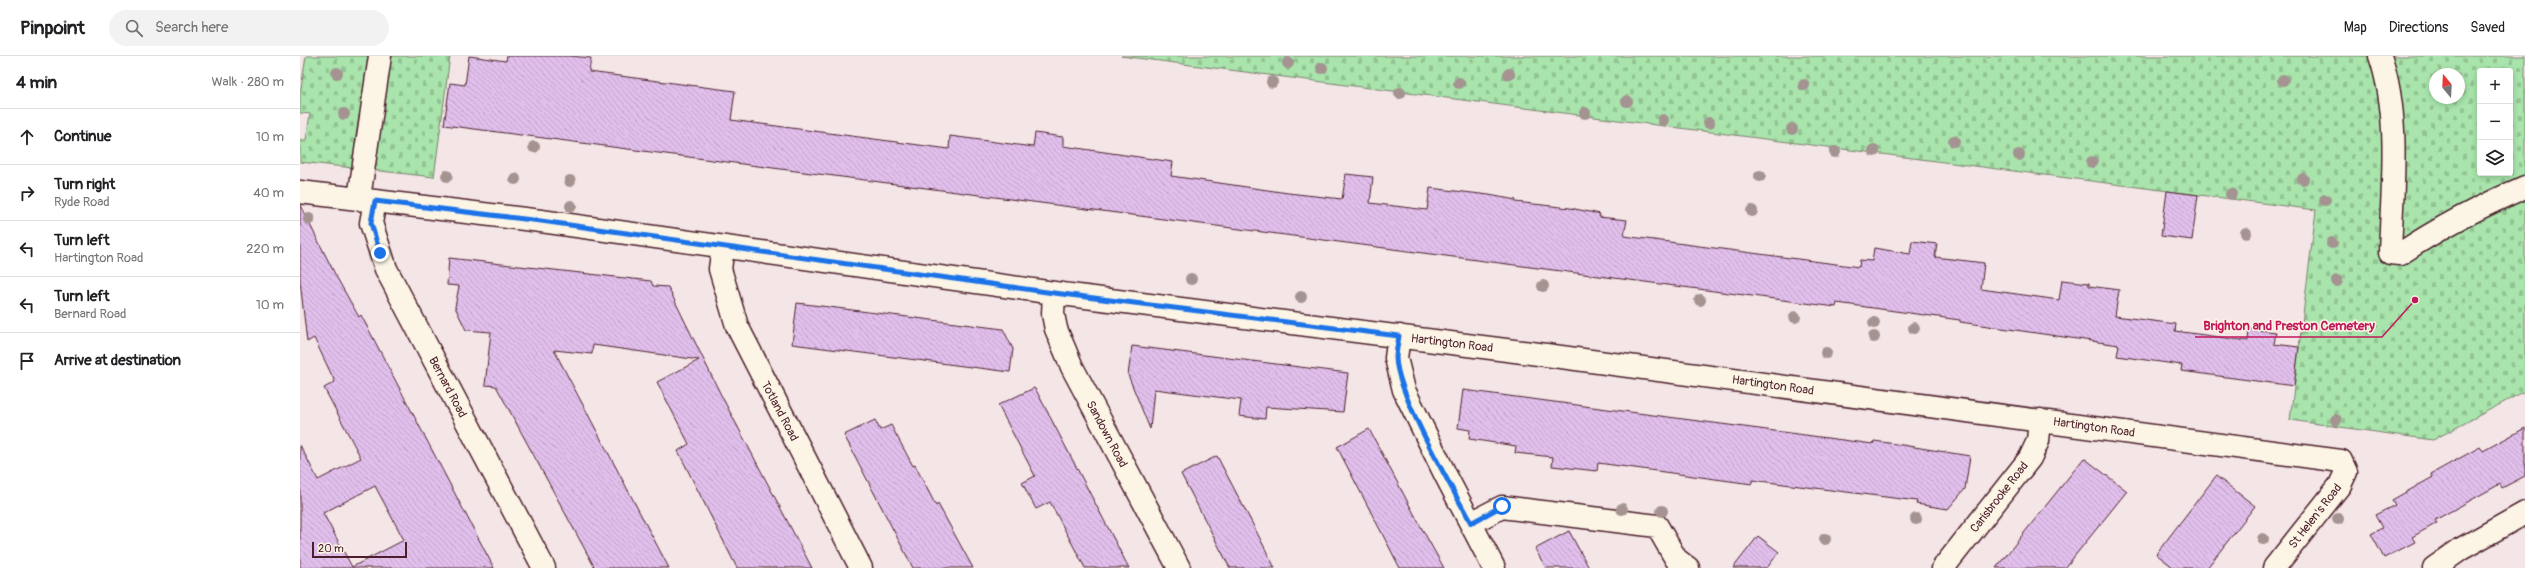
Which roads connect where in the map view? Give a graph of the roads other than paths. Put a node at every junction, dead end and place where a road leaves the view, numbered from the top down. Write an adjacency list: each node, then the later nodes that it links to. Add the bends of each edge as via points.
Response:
1 (380, 56): 5 (street, Bernard Road, via 372,95)
2 (2380, 56): 3 (street, via 2387,76 2391,114 2390,253 2400,254 2436,230 2487,203)
3 (2525, 187)
4 (300, 192): 5 (street, Hartington Road)
5 (367, 200): 6 (street, Hartington Road); 13 (street, Bernard Road, via 371,223 386,269)
6 (723, 247): 7 (street, Hartington Road); 14 (street, Totland Road, via 720,269 737,326)
7 (1054, 293): 8 (street, Hartington Road); 15 (street, Sandown Road, via 1053,314 1056,329 1072,367)
8 (1399, 336): 9 (street, Hartington Road); 12 (street, via 1396,358 1401,381)
9 (2040, 420): 10 (street, Hartington Road); 18 (street, Carisbrooke Road, via 2038,441 2030,458)
10 (2341, 461): 19 (street, St Helen's Road, via 2346,472 2340,485)
11 (2525, 513): 20 (street, via 2461,549)
12 (1471, 523): 16 (street); 17 (street, via 1502,506 1657,526 1676,560)
13 (544, 568)
14 (861, 568)
15 (1179, 568)
16 (1494, 568)
17 (1688, 568)
18 (1943, 568)
19 (2274, 568)
20 (2434, 568)

